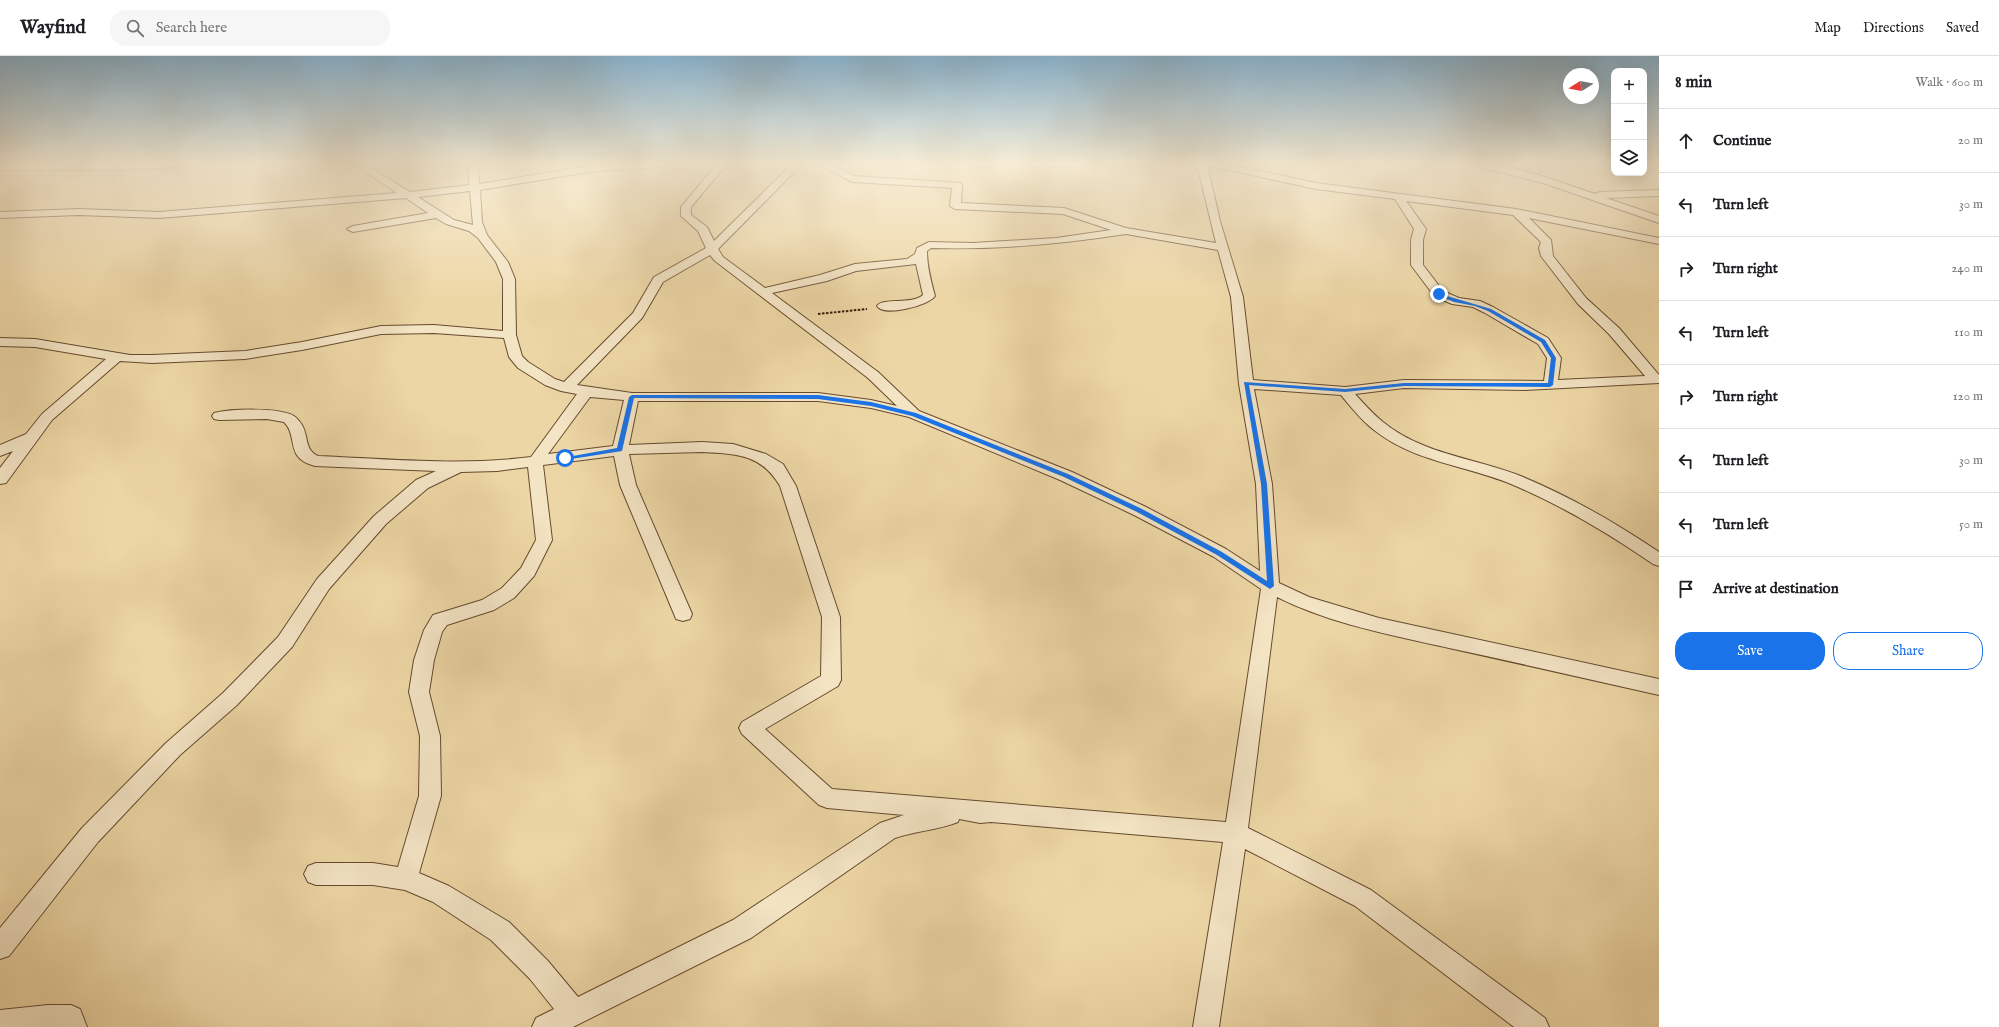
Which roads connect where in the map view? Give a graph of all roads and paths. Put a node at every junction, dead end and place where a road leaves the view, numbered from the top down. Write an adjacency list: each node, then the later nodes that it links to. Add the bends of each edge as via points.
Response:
1 (230, 209): 13 (street, via 159,215 79,212)
2 (432, 209): 12 (street)
3 (476, 209): 17 (street)
4 (686, 209): 20 (street, via 686,216 703,229)
5 (752, 209): 20 (street)
6 (1045, 209): 16 (street, via 1064,210)
7 (1212, 209): 19 (street)
8 (1407, 209): 30 (street, via 1420,229 1416,265 1439,294 1456,301 1476,304 1543,341 1554,358)
9 (1494, 209): 11 (street)
10 (1630, 209): 14 (street)
11 (1516, 212): 18 (street); 28 (street, via 1542,235 1546,242 1547,256 1582,301 1614,331)
12 (439, 214): 15 (street); 17 (street, via 453,223 473,228)
13 (0, 215)
14 (1659, 220)
15 (353, 229)
16 (1126, 231): 19 (street); 21 (street, via 1056,241 929,246 923,247)
17 (482, 236): 25 (street, via 507,271)
18 (1659, 241)
19 (1222, 247): 29 (street, via 1237,297)
20 (712, 249): 22 (street, via 719,259); 31 (street, via 658,280 638,315)
21 (922, 256): 22 (street, via 910,262 855,268); 23 (street, via 922,269 929,296 919,303)
22 (762, 292): 24 (street)
23 (883, 306): 24 (path)
24 (794, 316): 35 (street, via 873,374)
25 (509, 335): 27 (street, via 400,329 362,332 302,346 227,357 130,359); 31 (street, via 516,357 523,365 550,382)
26 (0, 342): 27 (street, via 35,342)
27 (118, 356): 37 (street, via 47,418)
28 (1657, 379): 30 (street)
29 (1246, 384): 32 (street); 44 (street, via 1264,484)
30 (1550, 385): 32 (street, via 1404,384)
31 (566, 388): 33 (street)
32 (1345, 391): 43 (street, via 1379,427 1395,437 1425,452 1495,472 1558,498 1624,536)
33 (586, 392): 34 (street); 40 (street)
34 (632, 397): 35 (street, via 818,397 871,404); 38 (street)
35 (914, 414): 44 (street, via 1066,476 1133,508 1220,553)
36 (219, 416): 41 (street, via 289,418 296,426 301,451 315,461)
37 (32, 437): 39 (street); 42 (street)
38 (620, 450): 40 (street); 45 (street, via 628,485); 47 (street, via 702,447 733,449 761,457 778,468 788,486 831,617 831,680 749,728 827,798)
39 (0, 451)
40 (535, 462): 41 (street); 50 (street, via 544,540 528,572 508,593 488,605 440,620 433,630 424,660 419,692 430,736 430,796)
41 (458, 467): 51 (street, via 422,484 380,520 323,584 285,642 230,699 173,749 90,835)
42 (0, 479)
43 (1659, 560)
44 (1270, 586): 46 (street, via 1309,604 1379,625); 48 (street)
45 (683, 614)
46 (1659, 687)
47 (991, 812): 48 (street); 52 (street, via 944,815 888,830 742,929)
48 (1236, 833): 56 (street); 57 (street, via 1362,898)
49 (316, 874): 50 (street, via 372,874)
50 (406, 878): 52 (street, via 441,894 500,931 539,970)
51 (0, 947)
52 (574, 1012): 55 (street)
53 (0, 1023): 54 (street, via 71,1018)
54 (74, 1027)
55 (546, 1027)
56 (1206, 1027)
57 (1536, 1027)

